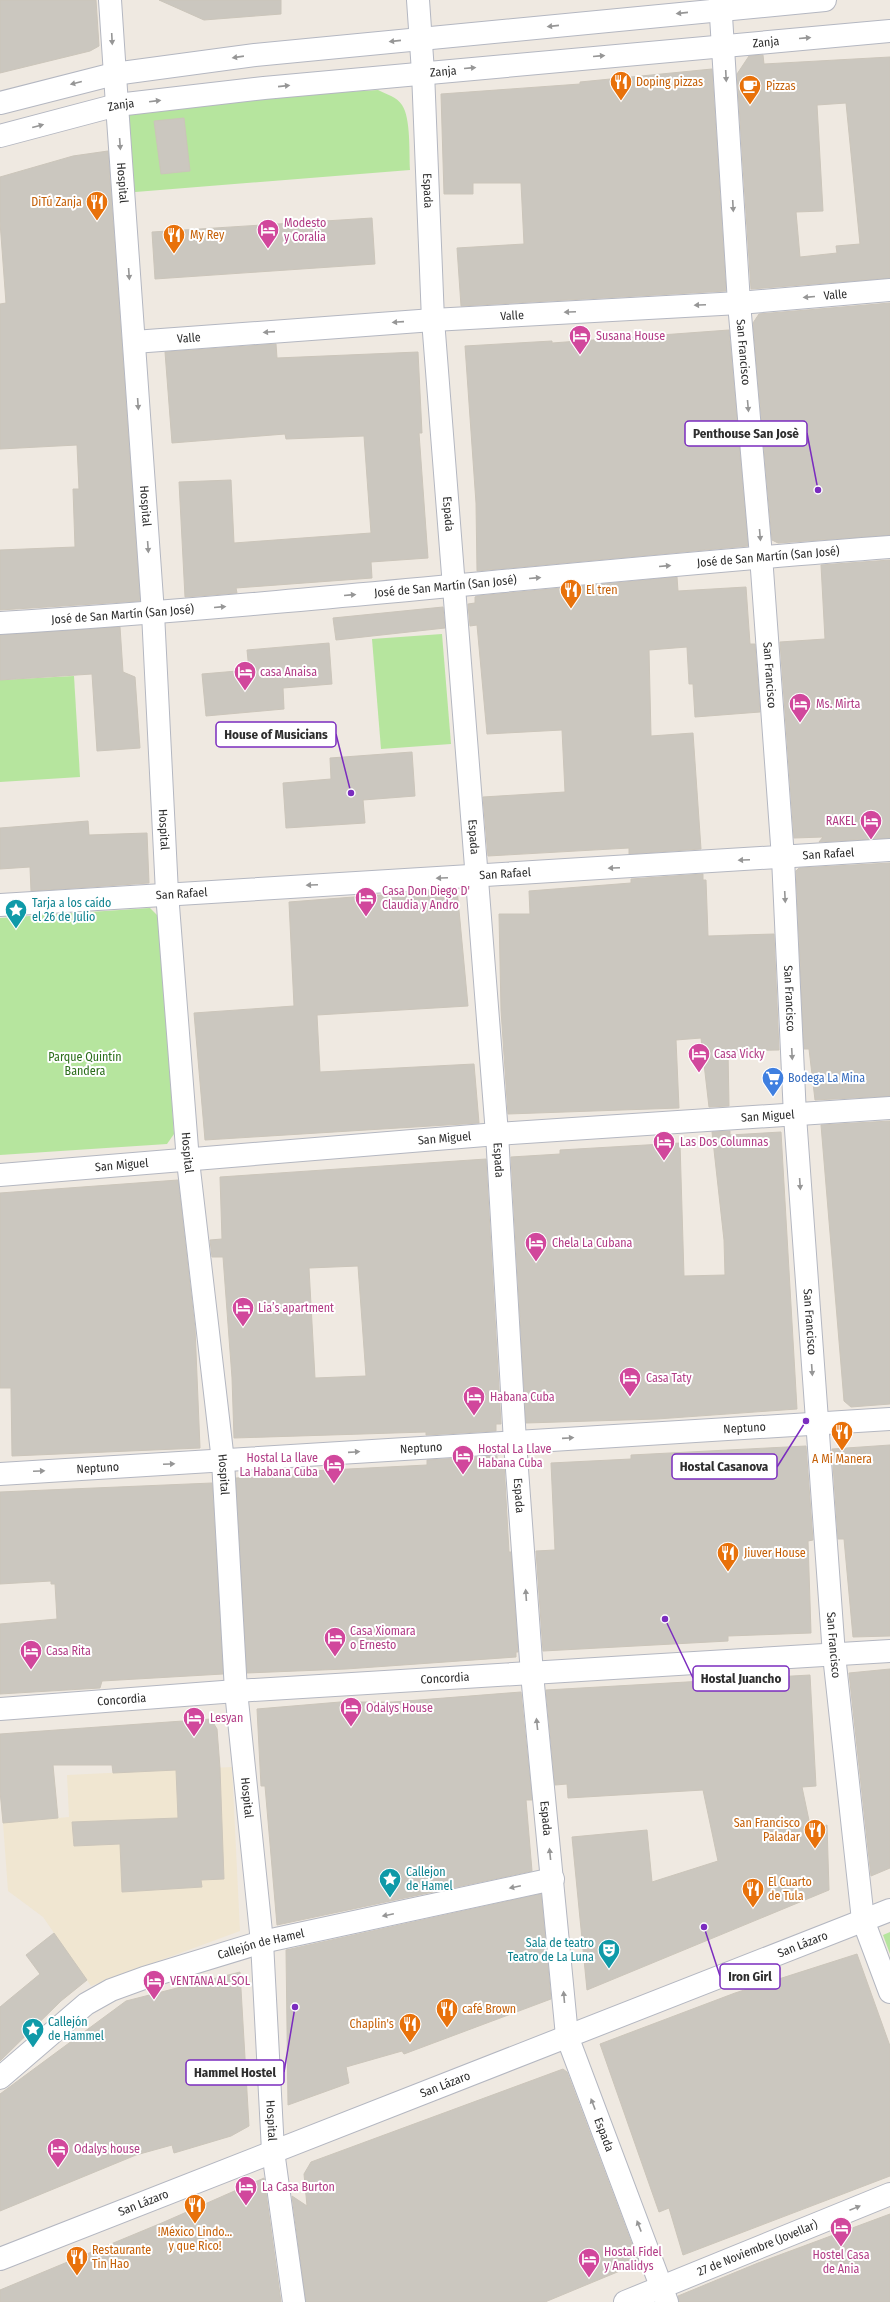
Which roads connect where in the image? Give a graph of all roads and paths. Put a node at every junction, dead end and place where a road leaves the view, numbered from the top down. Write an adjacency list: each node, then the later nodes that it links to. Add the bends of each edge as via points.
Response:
1 (110, 0): 9 (street, Hospital, one-way to 9)
2 (418, 0): 6 (street, Espada)
3 (825, 0): 4 (street)
4 (720, 5): 6 (street, one-way to 6); 7 (street, San Francisco)
5 (890, 30): 7 (street, Zanja, one-way to 5)
6 (421, 38): 8 (street, Espada); 9 (street, one-way to 9, via 255,55)
7 (724, 46): 8 (street, Zanja, one-way to 7); 14 (street, San Francisco, one-way to 14)
8 (423, 72): 11 (street, Zanja, one-way to 8); 15 (street, Espada)
9 (114, 74): 10 (street, one-way to 10); 11 (street, Hospital)
10 (0, 103)
11 (117, 106): 12 (street, Zanja, one-way to 11); 16 (street, Hospital, one-way to 16)
12 (0, 136)
13 (890, 290): 14 (street, Valle, one-way to 14)
14 (739, 302): 15 (street, Valle, one-way to 15); 18 (street, San Francisco, one-way to 18)
15 (433, 320): 16 (street, Valle, one-way to 16); 19 (street, Espada)
16 (134, 342): 20 (street, Hospital, one-way to 20)
17 (890, 547): 18 (street, José de San Martín (San José))
18 (762, 556): 19 (street, José de San Martín (San José), one-way to 18); 23 (street, San Francisco)
19 (453, 586): 20 (street, José de San Martín (San José), one-way to 19); 24 (street, Espada)
20 (153, 613): 21 (street, José de San Martín (San José)); 25 (street, Hospital)
21 (0, 623)
22 (890, 850): 23 (street, San Rafael)
23 (783, 858): 24 (street, San Rafael, one-way to 24); 28 (street, San Francisco, one-way to 28)
24 (476, 876): 25 (street, San Rafael, one-way to 25); 29 (street, Espada)
25 (167, 893): 26 (street, San Rafael); 30 (street, Hospital)
26 (0, 905)
27 (890, 1108): 28 (street, San Miguel)
28 (795, 1116): 29 (street, San Miguel); 33 (street, San Francisco, one-way to 33)
29 (497, 1134): 30 (street, San Miguel); 34 (street, Espada)
30 (188, 1161): 31 (street, San Miguel); 35 (street, Hospital)
31 (0, 1175)
32 (890, 1419): 33 (street, Neptuno)
33 (816, 1423): 34 (street, Neptuno, one-way to 33); 38 (street, San Francisco)
34 (515, 1442): 35 (street, Neptuno, one-way to 34); 39 (street, Espada, one-way to 34)
35 (223, 1461): 36 (street, Neptuno, one-way to 35); 40 (street, Hospital)
36 (0, 1474)
37 (890, 1651): 38 (street, Concordia)
38 (834, 1655): 39 (street, Concordia); 44 (street, San Francisco)
39 (532, 1674): 40 (street, Concordia); 42 (street, Espada, one-way to 39)
40 (236, 1691): 41 (street, Concordia); 45 (street, Hospital)
41 (0, 1709)
42 (553, 1879): 45 (street, Callejón de Hamel, one-way to 45); 47 (street, Espada, one-way to 42)
43 (890, 1910): 44 (street, San Lázaro)
44 (863, 1920): 46 (street, San Francisco); 47 (street, San Lázaro)
45 (262, 1942): 48 (street, Callejón de Hamel, via 185,1964 111,1990 86,2004); 49 (street, Hospital)
46 (890, 1992)
47 (567, 2036): 49 (street, San Lázaro); 52 (street, Espada, one-way to 47)
48 (0, 2078)
49 (273, 2151): 51 (street, San Lázaro); 53 (street, Hospital)
50 (890, 2194): 52 (street, 27 de Noviembre (Jovellar), one-way to 50)
51 (0, 2259)
52 (664, 2295): 54 (street, 27 de Noviembre (Jovellar))
53 (294, 2302)
54 (625, 2302)

